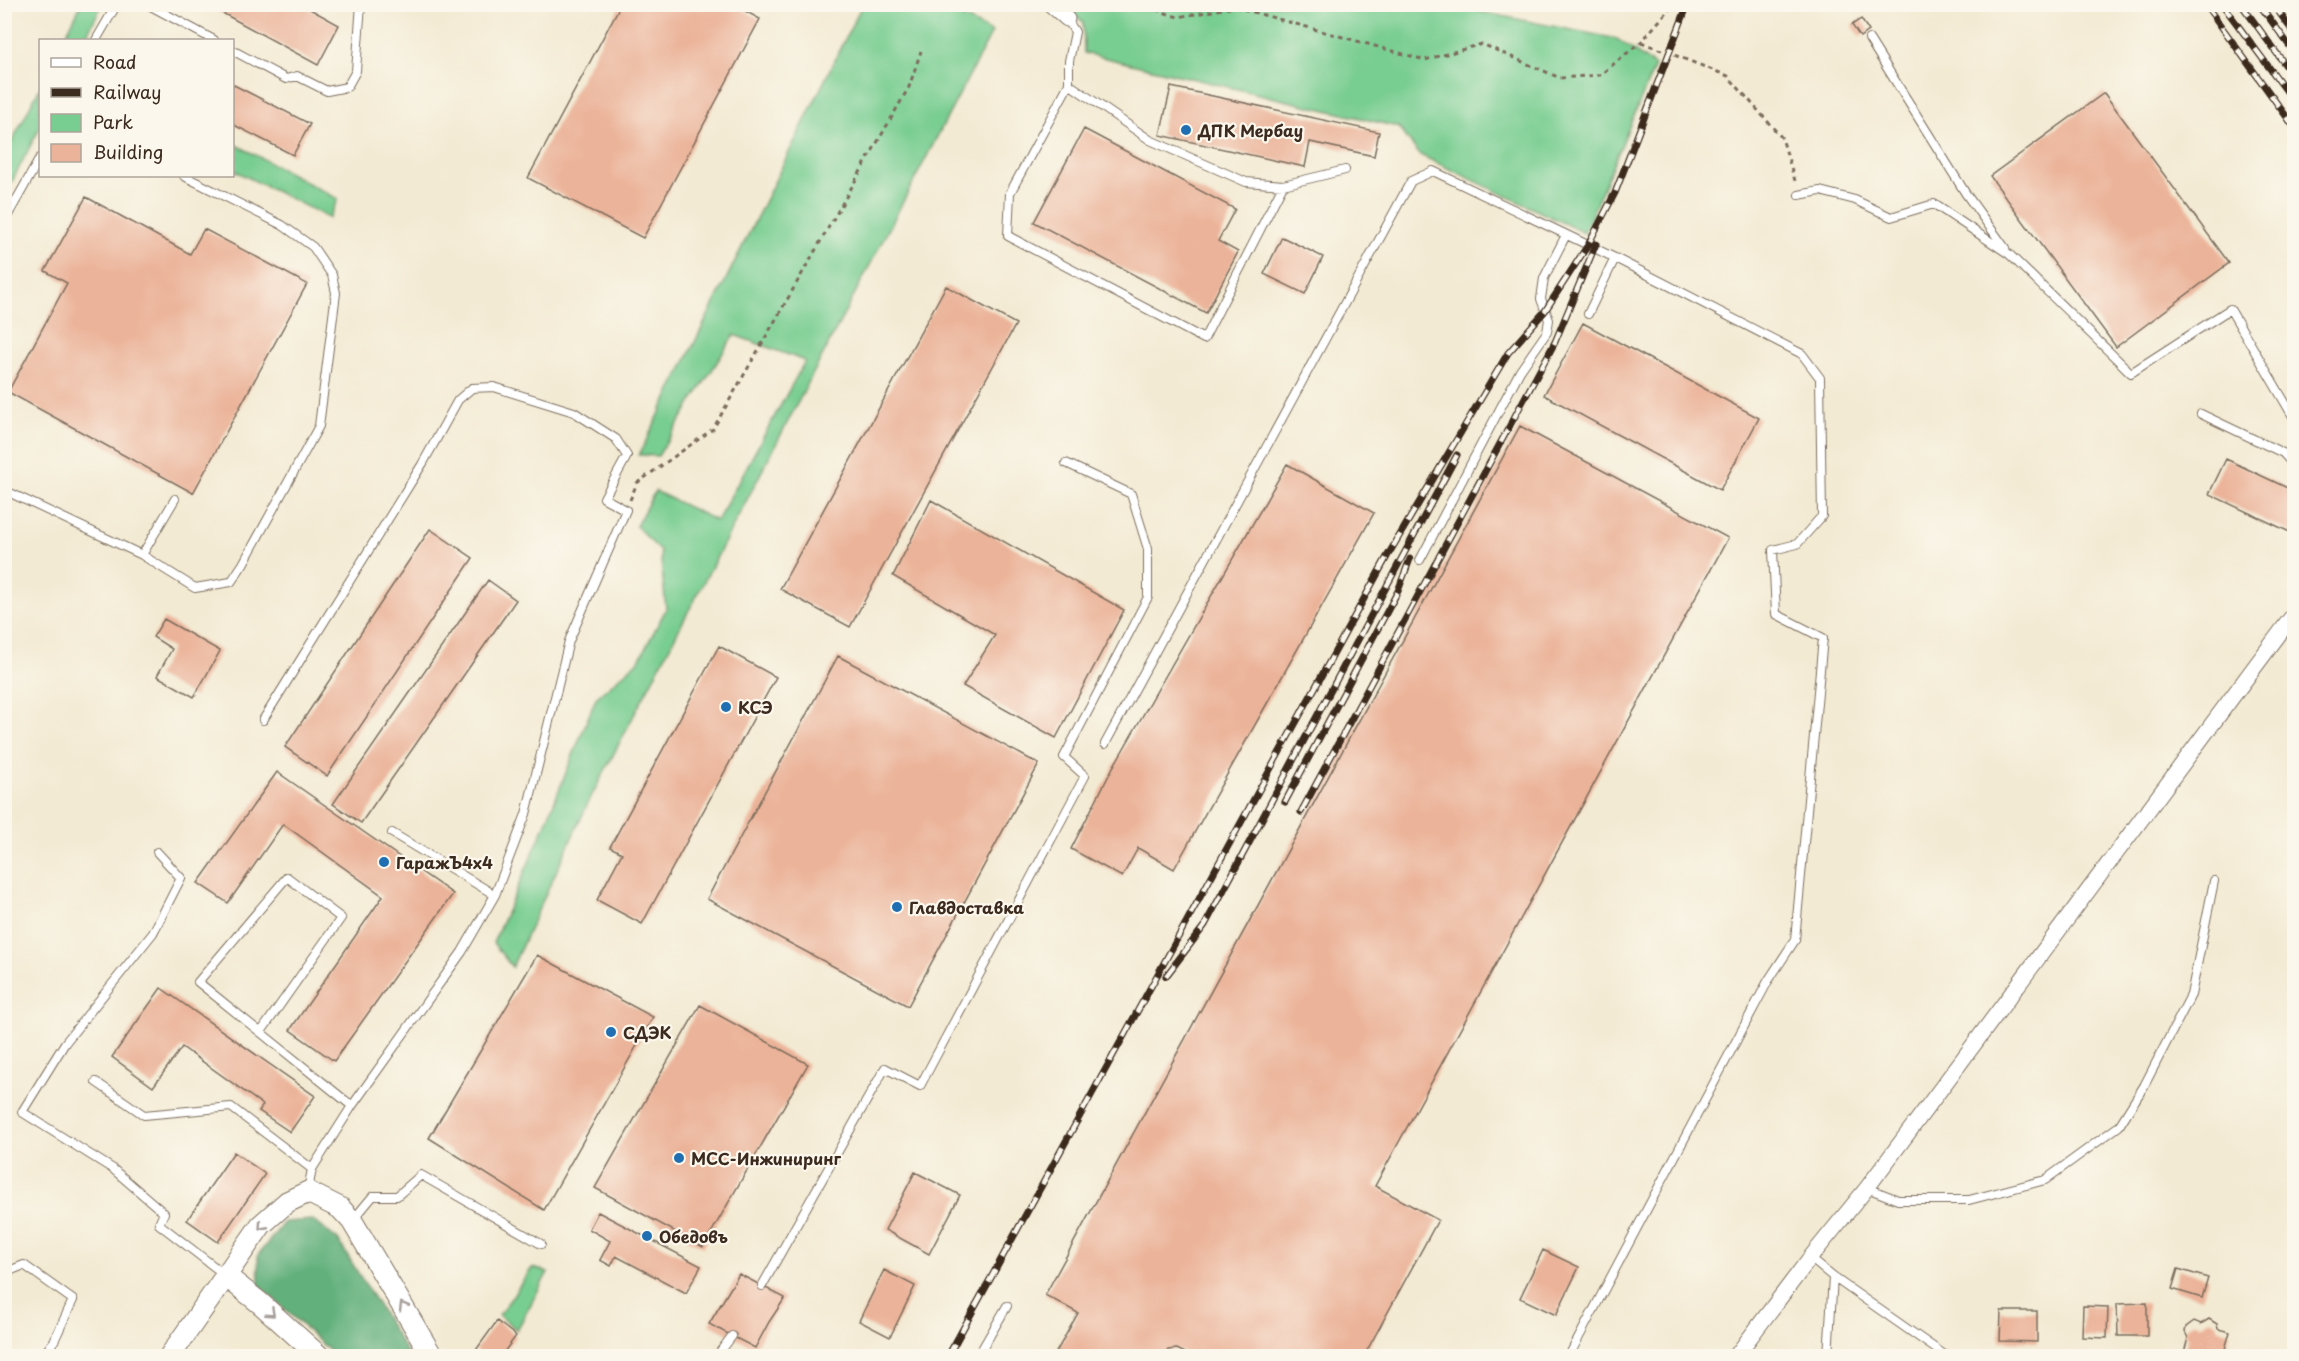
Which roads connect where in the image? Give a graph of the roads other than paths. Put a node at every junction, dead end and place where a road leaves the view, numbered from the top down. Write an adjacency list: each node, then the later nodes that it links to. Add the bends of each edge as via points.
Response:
1 (117, 4): 6 (lane)
2 (147, 4): 7 (lane)
3 (361, 4): 9 (lane, via 356,72 347,87 327,91 297,76 286,79)
4 (1050, 4): 5 (street)
5 (1067, 19): 10 (lane, via 1075,32)
6 (97, 39)
7 (212, 39)
8 (1869, 39): 18 (lane, via 1966,194)
9 (234, 51)
10 (1069, 84): 14 (lane, via 1150,140 1246,182); 14 (lane, via 1010,193 1008,236 1204,339)
11 (39, 160): 16 (lane)
12 (1345, 170): 14 (lane)
13 (186, 177): 27 (lane, via 282,225 313,247 332,275 336,293 319,426 231,582 195,588)
14 (1283, 185)
15 (1799, 195): 18 (lane, via 1820,191 1855,200 1891,217 1934,204)
16 (4, 222)
17 (1566, 235): 19 (lane); 28 (lane, via 1544,278 1541,298 1549,320 1546,332 1520,370); 31 (lane, via 1433,171 1411,181)
18 (2009, 254): 22 (lane, via 2131,374 2230,309)
19 (1615, 258): 20 (lane); 57 (lane, via 1802,354 1820,378 1822,516 1797,544 1773,550 1776,614 1823,638 1795,940 1768,981)
20 (1588, 314)
21 (2201, 414): 24 (lane, via 2283,453)
22 (2295, 418)
23 (1066, 463): 48 (lane, via 1131,494 1148,549 1148,597 1064,758 1085,776 920,1086 885,1068)
24 (2295, 465)
25 (4, 490): 27 (lane)
26 (175, 499): 27 (lane)
27 (142, 555)
28 (1420, 560)
29 (2295, 614): 40 (street)
30 (263, 720): 35 (lane, via 458,400 472,388 494,387 574,412 616,440 627,456 604,498 626,510 569,641 526,814)
31 (1105, 744)
32 (392, 832): 35 (lane)
33 (157, 852): 46 (lane, via 181,878 153,933 65,1043 22,1112 112,1168 164,1213 159,1224)
34 (2214, 881): 40 (lane, via 2192,995 2119,1126 2045,1180 1970,1200 1898,1200)
35 (495, 896): 38 (lane, via 462,952)
36 (261, 1032): 36 (lane, via 198,982 287,877 341,918); 38 (lane)
37 (96, 1082): 39 (lane, via 144,1115 231,1107)
38 (352, 1106): 39 (lane)
39 (312, 1168): 41 (lane)
40 (1867, 1188): 44 (street)
41 (308, 1192): 42 (street, via 340,1209); 46 (street, one-way to 46, via 287,1202 261,1225)
42 (352, 1221): 43 (lane, via 374,1196 397,1196 421,1175); 54 (street, one-way to 42)
43 (541, 1245)
44 (1810, 1258): 47 (lane); 58 (street)
45 (4, 1273): 51 (lane, via 24,1265 73,1300)
46 (226, 1276): 52 (street); 53 (street, one-way to 53)
47 (1833, 1277): 59 (lane); 60 (lane)
48 (762, 1286)
49 (1007, 1306): 56 (lane)
50 (732, 1336): 55 (lane)
51 (43, 1356)
52 (170, 1356)
53 (319, 1356)
54 (432, 1356)
55 (717, 1356)
56 (978, 1356)
57 (1569, 1356)
58 (1736, 1356)
59 (1828, 1356)
60 (1946, 1356)

